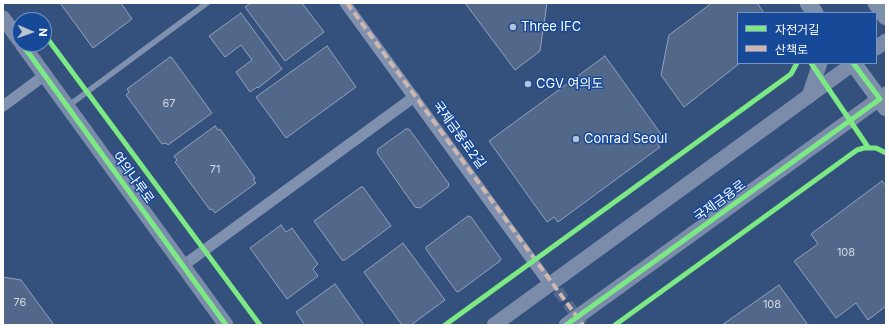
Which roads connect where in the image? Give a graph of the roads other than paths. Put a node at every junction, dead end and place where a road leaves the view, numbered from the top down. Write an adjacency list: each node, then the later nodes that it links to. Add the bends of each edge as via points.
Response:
1 (207, 3): 20 (lane)
2 (345, 3): 17 (street, 국제금융로2길)
3 (808, 3): 5 (main road)
4 (876, 3): 6 (main road)
5 (814, 12)
6 (886, 17)
7 (3, 18): 8 (street)
8 (12, 30)
9 (886, 41): 10 (street)
10 (877, 47)
11 (28, 52): 15 (street, 여의나루로)
12 (820, 64): 16 (street)
13 (852, 64): 16 (street)
14 (854, 64): 18 (main road)
15 (45, 75): 19 (street); 20 (street, 여의나루로)
16 (809, 96): 22 (street)
17 (414, 97): 21 (street); 22 (street, 국제금융로2길)
18 (884, 100): 25 (street, 국제금융로)
19 (3, 106)
20 (68, 106): 21 (street, 여의나루로)
21 (184, 265): 23 (street, 여의나루로)
22 (550, 285): 24 (street)
23 (226, 325)
24 (494, 325)
25 (566, 325)

